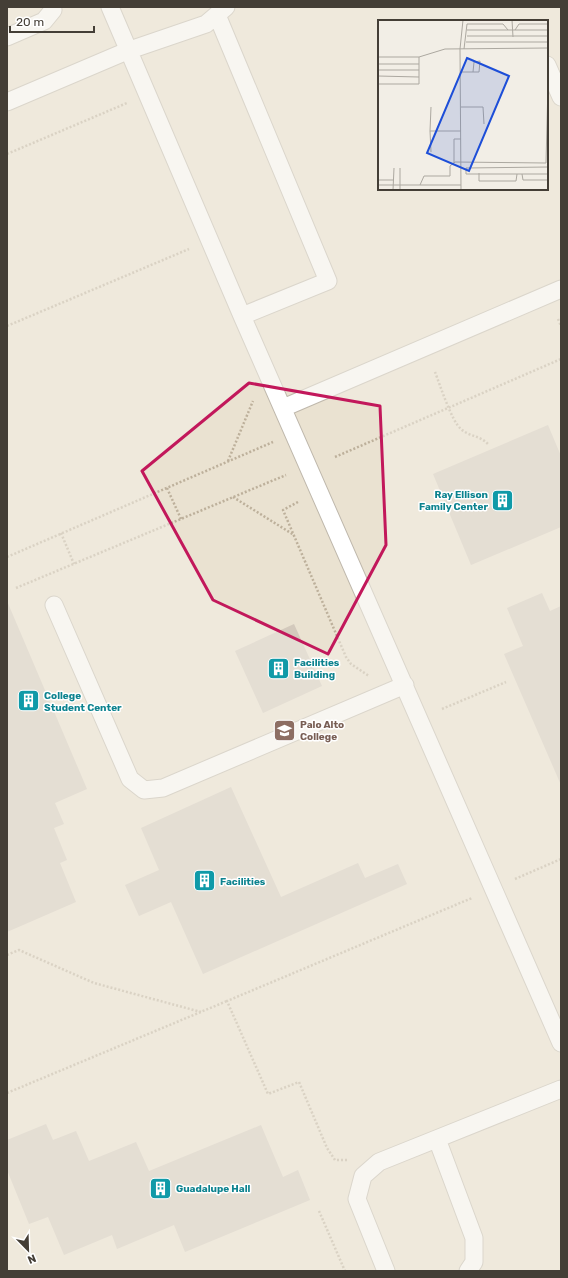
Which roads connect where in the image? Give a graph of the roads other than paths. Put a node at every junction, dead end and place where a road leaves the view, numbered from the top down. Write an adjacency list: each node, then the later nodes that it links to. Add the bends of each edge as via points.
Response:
1 (52, 7): 4 (lane, via 53,10 44,21)
2 (110, 7): 5 (lane)
3 (221, 11): 5 (lane, via 206,24); 10 (lane, via 328,281)
4 (7, 37)
5 (127, 51): 8 (lane); 10 (lane)
6 (548, 67): 7 (lane)
7 (561, 97)
8 (7, 102)
9 (561, 289): 11 (lane)
10 (242, 316): 11 (lane)
11 (283, 408): 13 (lane)
12 (54, 606): 13 (lane, via 130,779 144,790 163,788)
13 (405, 685): 14 (lane)
14 (561, 1043)
15 (561, 1089): 16 (lane)
16 (437, 1139): 17 (lane, via 379,1162 363,1176 357,1199); 18 (lane, via 474,1238 474,1262)
17 (386, 1271)
18 (468, 1271)

